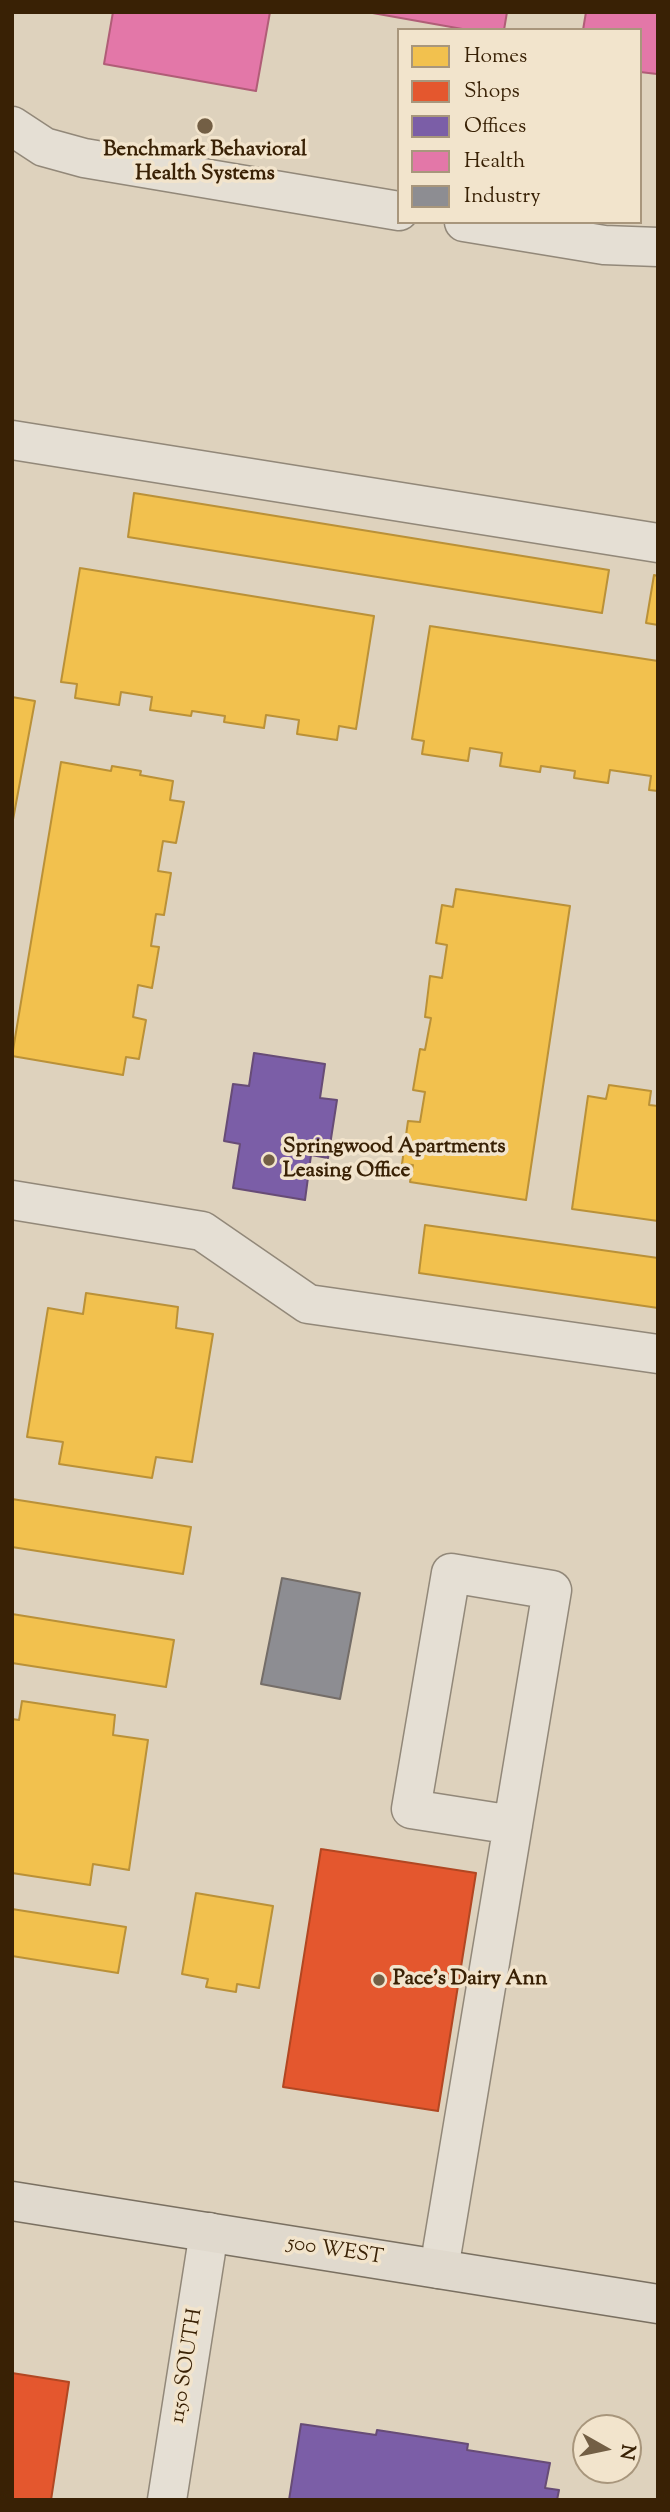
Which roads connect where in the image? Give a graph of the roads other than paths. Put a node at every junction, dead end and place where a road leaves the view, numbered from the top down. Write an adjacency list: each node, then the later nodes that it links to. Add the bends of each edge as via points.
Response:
1 (12, 126): 2 (street, via 44,147 84,158)
2 (397, 211)
3 (476, 224): 4 (street, via 604,245)
4 (658, 247)
5 (12, 440): 6 (street)
6 (658, 542)
7 (12, 1200): 8 (street, via 202,1231 308,1304)
8 (658, 1354)
9 (513, 1825): 9 (street, via 552,1590 451,1573 411,1809); 12 (street)
10 (12, 2201): 11 (main road, 500 WEST)
11 (209, 2232): 12 (main road, 500 WEST); 14 (street, 1150 SOUTH)
12 (439, 2269): 13 (main road, 500 WEST)
13 (658, 2304)
14 (167, 2500)

